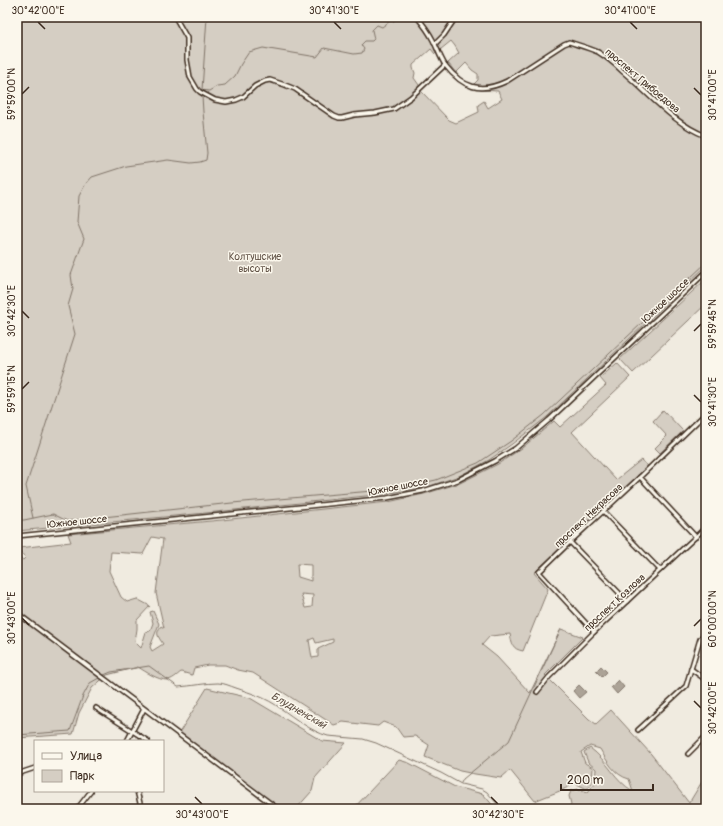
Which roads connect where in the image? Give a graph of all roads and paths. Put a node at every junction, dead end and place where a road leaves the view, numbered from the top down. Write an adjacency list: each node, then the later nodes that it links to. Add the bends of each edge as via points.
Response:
1 (175, 17): 5 (street, via 187,38 189,72 197,89 211,98 226,102 243,97 255,86 270,80 295,89 339,118 375,113 394,109 411,97)
2 (417, 17): 4 (street, проспект Грибоедова)
3 (456, 17): 4 (street)
4 (435, 44): 5 (street, проспект Грибоедова)
5 (445, 65): 6 (street, проспект Грибоедова, via 464,84 491,87 507,81 569,42 598,52 659,105 692,130)
6 (706, 136)
7 (706, 272): 12 (street, Южное шоссе, via 516,448 458,480 423,491 387,498)
8 (706, 413): 9 (street, проспект Некрасова)
9 (640, 477): 10 (street, проспект Некрасова); 13 (street)
10 (603, 511): 14 (street, проспект Некрасова); 15 (street)
11 (706, 527): 13 (street, проспект Козлова)
12 (17, 536)
13 (696, 537): 15 (street, проспект Козлова)
14 (570, 542): 16 (street); 19 (street, проспект Некрасова, via 539,572)
15 (660, 570): 16 (street, проспект Козлова)
16 (627, 601): 19 (street, проспект Козлова)
17 (17, 613): 24 (street)
18 (706, 631): 20 (street, via 700,639)
19 (594, 632): 22 (street, проспект Козлова, via 549,676)
20 (691, 669): 21 (street); 26 (street, via 686,686)
21 (706, 682)
22 (537, 692)
23 (96, 708): 25 (street)
24 (144, 709): 25 (street); 37 (street)
25 (133, 730): 28 (street); 29 (street)
26 (638, 730)
27 (706, 736): 30 (street)
28 (128, 740)
29 (147, 740)
30 (688, 754)
31 (34, 768): 32 (street)
32 (17, 774)
33 (90, 792): 35 (street)
34 (137, 792): 36 (street)
35 (77, 809)
36 (139, 809)
37 (278, 809)

